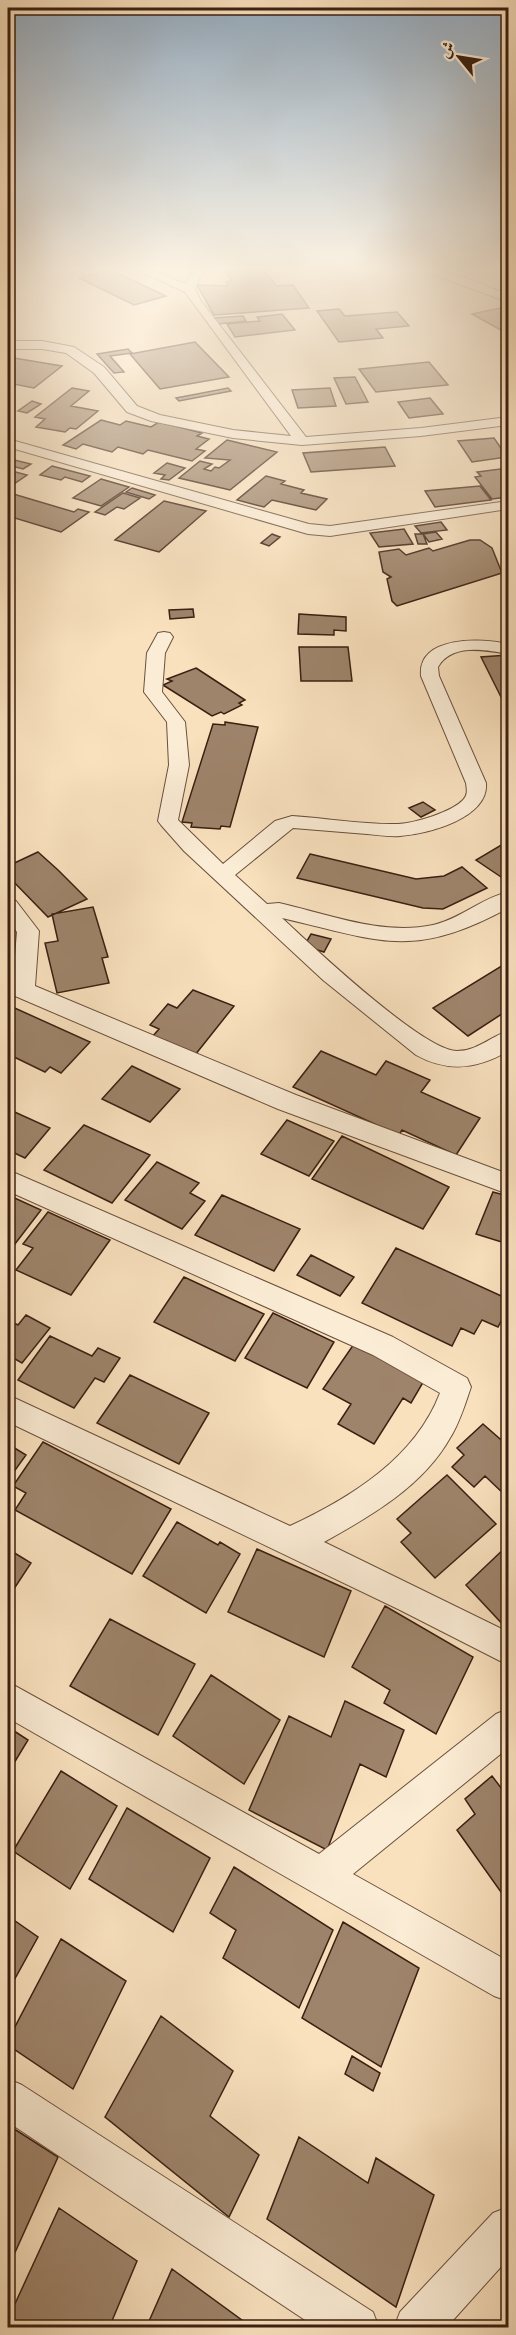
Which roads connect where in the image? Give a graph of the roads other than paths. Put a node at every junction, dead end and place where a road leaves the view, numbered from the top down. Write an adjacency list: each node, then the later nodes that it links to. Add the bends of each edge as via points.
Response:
1 (107, 380): 4 (street, via 132,409 156,418 233,434)
2 (256, 380): 4 (street)
3 (508, 421): 4 (street)
4 (302, 441)
5 (8, 443): 6 (street, via 330,531)
6 (508, 505)
7 (164, 637): 9 (street, via 156,653 153,692 176,722 179,765 168,821)
8 (508, 649): 9 (street, via 467,645 438,655 429,667 476,783 477,794 470,805 428,824 399,830 292,822 282,825)
9 (222, 874): 12 (street)
10 (508, 899): 12 (street, via 454,926 408,935 379,933 279,910)
11 (8, 906): 15 (street, via 28,931 23,990 287,1102)
12 (264, 912): 13 (street, via 348,990 404,1035 440,1057 488,1055)
13 (508, 1040)
14 (8, 1180): 17 (street, via 383,1346 457,1387 439,1431 407,1470 323,1528)
15 (508, 1184)
16 (8, 1408): 17 (street)
17 (290, 1542): 18 (street)
18 (508, 1649)
19 (8, 1699): 21 (street)
20 (508, 1726): 21 (street)
21 (322, 1875): 22 (street)
22 (508, 1982)
23 (8, 2098): 25 (street)
24 (508, 2228): 26 (street)
25 (357, 2328)
26 (416, 2328)

